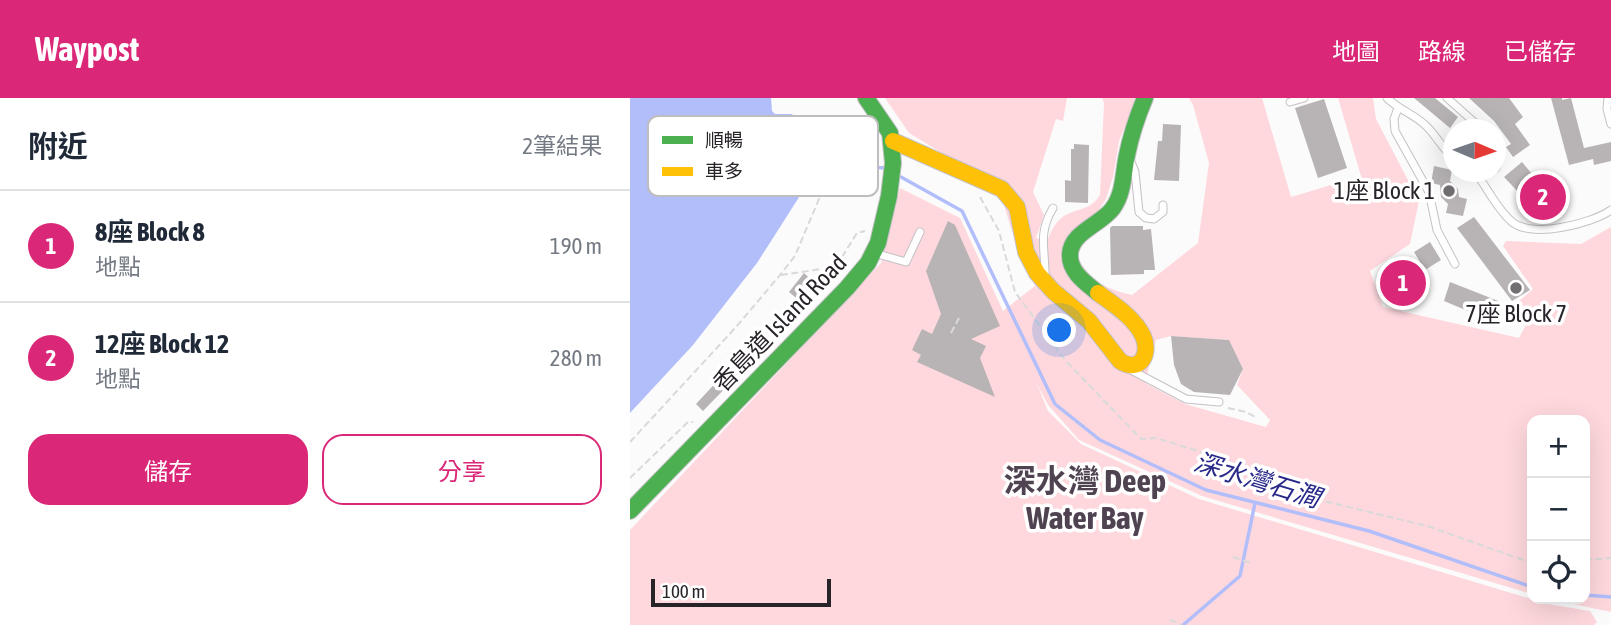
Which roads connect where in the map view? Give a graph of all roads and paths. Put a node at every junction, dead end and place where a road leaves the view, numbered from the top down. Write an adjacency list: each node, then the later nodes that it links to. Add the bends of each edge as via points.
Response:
1 (866, 98): 11 (street)
2 (1145, 98): 13 (street)
3 (1304, 98): 7 (lane)
4 (1387, 98): 8 (lane)
5 (1447, 98): 9 (lane)
6 (1608, 98): 10 (lane)
7 (1290, 102)
8 (1398, 108): 12 (lane, via 1424,123); 23 (lane, via 1395,131 1429,192 1437,230)
9 (1471, 119)
10 (1611, 124)
11 (893, 141): 22 (street, 香島道 Island Road, via 890,182); 26 (street, via 1008,194 1020,212 1028,256)
12 (1443, 148)
13 (1126, 156): 17 (lane, via 1135,172 1139,212 1154,219 1163,212); 30 (street, via 1117,202 1108,216 1077,238 1070,259 1080,278 1123,312 1142,334 1146,356 1139,363)
14 (1483, 182): 19 (lane, via 1509,219 1526,229 1591,221)
15 (972, 191): 41 (path, via 981,198 999,231 1014,292 1076,371 1141,439 1156,438 1217,457 1270,488 1427,526)
16 (820, 196): 25 (path, via 794,256)
17 (1163, 205)
18 (1053, 208): 26 (lane, via 1042,237)
19 (1611, 210)
20 (869, 229): 24 (path, 香島道 Island Road, via 857,233)
21 (920, 232): 22 (lane, via 906,262)
22 (874, 253): 37 (street, 香島道 Island Road, via 847,288)
23 (1455, 264)
24 (833, 271): 25 (path); 27 (path, 香島道 Island Road)
25 (780, 275): 35 (path)
26 (1044, 282): 30 (street, via 1088,320)
27 (813, 299)
28 (959, 318): 29 (path)
29 (951, 333)
30 (1127, 364): 31 (lane, via 1186,399)
31 (1219, 402)
32 (1228, 408): 33 (path)
33 (1256, 418)
34 (697, 421): 36 (path, via 688,422)
35 (630, 442)
36 (630, 478)
37 (630, 511)
38 (1233, 558): 42 (path)
39 (1611, 558): 40 (path)
40 (1590, 560)
41 (1527, 561)
42 (1253, 564)
43 (1170, 620): 44 (path)
44 (1182, 625)

